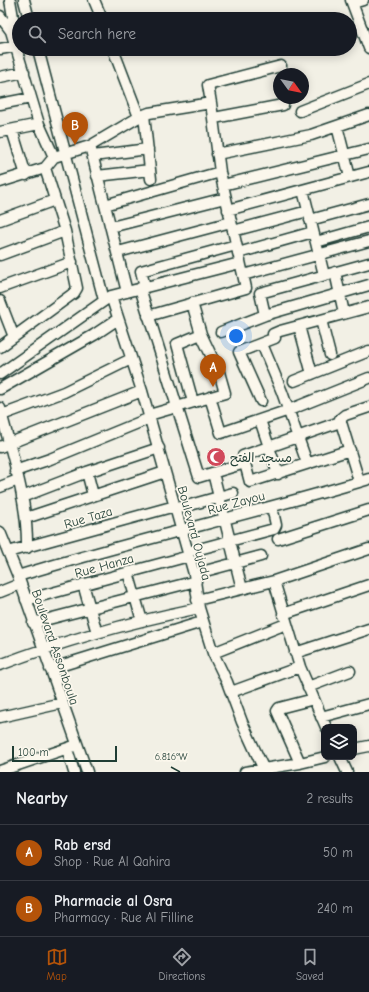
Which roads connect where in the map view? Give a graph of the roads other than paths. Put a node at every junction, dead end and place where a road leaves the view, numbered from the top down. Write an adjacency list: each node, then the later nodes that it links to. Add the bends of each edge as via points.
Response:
1 (10, 0): 6 (street)
2 (24, 0): 7 (street)
3 (94, 0): 8 (street)
4 (363, 0): 5 (street)
5 (352, 2): 9 (street)
6 (12, 12)
7 (27, 12)
8 (99, 12)
9 (356, 12)
10 (0, 16): 12 (street)
11 (357, 16): 14 (street)
12 (12, 29)
13 (12, 47): 15 (street)
14 (369, 48)
15 (0, 50)
16 (20, 56): 20 (street)
17 (40, 56): 38 (street, Boulevard Oujada)
18 (116, 56): 29 (street)
19 (281, 66): 24 (street, via 208,85)
20 (24, 72): 21 (street); 23 (street)
21 (0, 77)
22 (369, 84): 27 (street)
23 (31, 98): 25 (street); 31 (street)
24 (211, 103): 29 (street); 30 (street)
25 (0, 104)
26 (283, 105): 30 (street)
27 (300, 111)
28 (369, 115): 32 (street)
29 (142, 116): 36 (street); 37 (street)
30 (214, 118): 39 (street)
31 (39, 124): 33 (street); 41 (street)
32 (337, 126): 39 (street, via 292,140); 40 (street)
33 (12, 130): 34 (street); 45 (street)
34 (0, 132)
35 (369, 149): 40 (street)
36 (148, 150): 37 (street); 46 (street, via 151,175)
37 (91, 151): 38 (street); 46 (street)
38 (66, 153): 41 (street); 79 (street, Boulevard Oujada)
39 (217, 154): 43 (street)
40 (345, 154): 47 (street); 49 (street)
41 (54, 156): 42 (street)
42 (45, 168): 45 (street); 52 (street)
43 (220, 172): 49 (street); 54 (street)
44 (369, 172): 47 (street)
45 (26, 174): 48 (street)
46 (97, 176): 54 (street)
47 (350, 177): 50 (street)
48 (0, 182)
49 (223, 185): 51 (street)
50 (303, 190): 55 (street); 56 (street)
51 (226, 198): 55 (street); 59 (street)
52 (55, 200): 57 (street); 61 (street)
53 (369, 204): 56 (street)
54 (105, 205): 59 (street)
55 (228, 210): 58 (street)
56 (309, 215): 58 (street); 62 (street)
57 (0, 220)
58 (232, 226): 65 (street); 66 (street)
59 (111, 227): 65 (street)
60 (369, 227): 64 (street)
61 (65, 231): 68 (street); 69 (street)
62 (313, 232): 64 (street); 66 (street)
63 (369, 241): 67 (street)
64 (316, 242): 67 (street)
65 (118, 252): 77 (street)
66 (238, 254): 72 (street); 76 (street); 76 (street, via 141,271)
67 (319, 254): 72 (street); 73 (street)
68 (0, 255)
69 (72, 262): 75 (street); 91 (street, via 78,285 76,290)
70 (369, 263): 71 (street)
71 (335, 272): 73 (street); 78 (street)
72 (243, 275): 81 (street, via 246,288)
73 (324, 276): 84 (street, via 260,293)
74 (369, 285): 78 (street)
75 (0, 288)
76 (142, 288): 77 (street); 85 (street)
77 (127, 292): 79 (street)
78 (339, 294): 83 (street); 84 (street)
79 (108, 298): 86 (street, Boulevard Oujada); 97 (street)
80 (0, 300): 91 (street)
81 (192, 303): 85 (street); 90 (street)
82 (369, 306): 83 (street)
83 (344, 313): 87 (street)
84 (265, 315): 89 (street)
85 (148, 316): 106 (street)
86 (118, 319): 96 (street, Boulevard Oujada); 101 (street)
87 (321, 320): 88 (street); 95 (street)
88 (299, 326): 92 (street, via 273,334 275,338); 98 (street)
89 (220, 332)
90 (202, 334): 103 (street, via 225,392); 105 (street, via 178,344)
91 (14, 337): 93 (street)
92 (262, 344): 104 (street, via 239,352); 108 (street)
93 (0, 347)
94 (369, 351): 98 (street)
95 (330, 355)
96 (131, 359): 102 (street, Boulevard Oujada); 109 (street, via 64,392)
97 (0, 374)
98 (312, 374): 100 (street)
99 (369, 378): 108 (street)
100 (294, 381)
101 (0, 389)
102 (142, 391): 110 (street, Boulevard Oujada); 114 (street)
103 (210, 397): 105 (street); 111 (street, via 221,433)
104 (260, 401)
105 (193, 402): 106 (street)
106 (177, 407): 110 (street); 122 (street, via 199,477)
107 (369, 407): 112 (street, via 342,416)
108 (289, 410): 111 (street); 113 (street)
109 (1, 411): 114 (street)
110 (149, 416): 116 (street, Boulevard Oujada); 124 (street)
111 (260, 420): 115 (street)
112 (340, 422): 113 (street); 117 (street)
113 (299, 437): 115 (street); 119 (street)
114 (4, 445): 124 (street)
115 (270, 447): 118 (street, via 243,456); 123 (street)
116 (159, 448): 120 (street); 121 (street, Boulevard Oujada)
117 (350, 450): 119 (street); 125 (street)
118 (245, 463): 122 (street); 123 (street, via 250,482)
119 (307, 463): 123 (street)
120 (87, 472): 128 (street); 130 (street)
121 (165, 472): 128 (street); 132 (street, Boulevard Oujada)
122 (214, 473): 129 (street)
123 (278, 474)
124 (16, 475): 126 (street); 130 (street)
125 (364, 480): 131 (street, Rue Zayou)
126 (0, 486)
127 (233, 494): 129 (street, Rue Taza)
128 (93, 495): 134 (street)
129 (221, 496): 132 (street, Rue Taza); 135 (street)
130 (22, 497): 134 (street)
131 (272, 506): 135 (street, Rue Zayou); 139 (street, Rue Hanza, via 276,525 274,529)
132 (176, 508): 136 (street, Boulevard Oujada); 140 (street, Rue Taza)
133 (369, 510): 138 (street)
134 (26, 518): 140 (street)
135 (226, 518): 136 (street, Rue Zayou); 139 (street)
136 (182, 531): 143 (street, Boulevard Oujada); 148 (street, Rue Zayou)
137 (0, 532): 142 (street, Boulevard Assonboula)
138 (278, 538)
139 (231, 540): 143 (street, Rue Hanza); 145 (street)
140 (27, 548): 142 (street, Rue Taza)
141 (369, 549): 149 (street)
142 (8, 552): 148 (street, Boulevard Assonboula)
143 (188, 554): 146 (street, Rue Hanza); 147 (street, Boulevard Oujada)
144 (261, 556): 145 (street)
145 (237, 562): 147 (street); 152 (street)
146 (128, 572): 150 (street, Rue Hanza); 154 (street)
147 (195, 577): 154 (street); 156 (street, Boulevard Oujada)
148 (19, 580): 153 (street, Rue Zayou); 155 (street, Boulevard Assonboula)
149 (274, 581): 152 (street); 158 (street)
150 (83, 584): 155 (street, Rue Hanza); 157 (street)
151 (369, 585): 158 (street)
152 (242, 589): 156 (street)
153 (0, 592)
154 (134, 597): 157 (street); 159 (street)
155 (26, 600): 161 (street, Boulevard Assonboula)
156 (198, 604): 159 (street); 160 (street, Boulevard Oujada)
157 (89, 608): 161 (street); 163 (street)
158 (285, 619): 165 (street); 166 (street)
159 (142, 621): 163 (street)
160 (202, 622): 165 (street, Boulevard Oujada); 169 (street)
161 (33, 623): 164 (street, Boulevard Assonboula)
162 (369, 629): 166 (street)
163 (97, 632): 164 (street)
164 (42, 649): 167 (street); 169 (street, Boulevard Assonboula)
165 (213, 653): 172 (street, Boulevard Oujada)
166 (295, 653): 168 (street)
167 (0, 665)
168 (300, 667): 171 (street); 172 (street)
169 (50, 669): 174 (street, Boulevard Assonboula)
170 (350, 671): 171 (street)
171 (308, 687): 173 (street)
172 (231, 692): 186 (street, Boulevard Oujada)
173 (314, 699): 177 (street); 185 (street, via 279,708 277,711)
174 (62, 703): 176 (street); 179 (street, Boulevard Assonboula)
175 (369, 704): 177 (street)
176 (0, 717)
177 (321, 717): 178 (street)
178 (324, 724)
179 (77, 745): 182 (street); 189 (street, Boulevard Assonboula)
180 (369, 746): 181 (street)
181 (357, 748)
182 (67, 749): 187 (street); 188 (street)
183 (321, 758): 185 (street)
184 (341, 760): 191 (street)
185 (300, 763): 186 (street)
186 (264, 770): 190 (street)
187 (0, 771)
188 (74, 772)
189 (87, 772)
190 (245, 772)
191 (347, 772)

